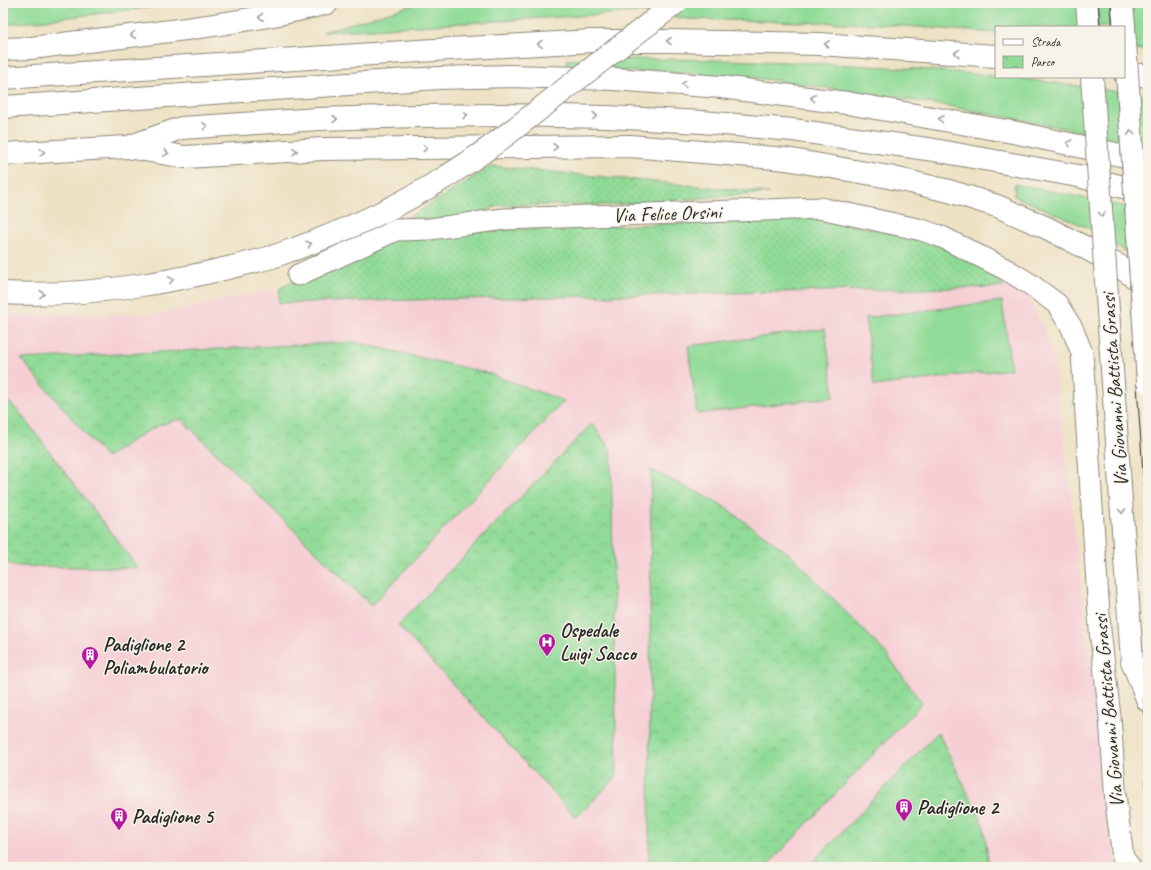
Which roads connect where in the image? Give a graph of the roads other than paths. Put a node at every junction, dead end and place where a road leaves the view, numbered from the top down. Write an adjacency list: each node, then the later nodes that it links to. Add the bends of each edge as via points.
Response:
1 (327, 3): 8 (main road, one-way to 8, via 287,13 216,24 32,48)
2 (676, 3): 22 (main road, one-way to 2, bridge, via 63,294 119,289 181,278 272,257 354,226 394,207 472,160)
3 (1087, 3): 5 (main road)
4 (1122, 3): 6 (main road, Via Giovanni Battista Grassi)
5 (1089, 26)
6 (1124, 26)
7 (1125, 43): 23 (main road, Via Giovanni Battista Grassi, one-way to 7, bridge)
8 (3, 49)
9 (995, 56): 12 (main road, one-way to 12, via 819,44 593,41)
10 (1125, 73): 11 (main road)
11 (1148, 76)
12 (3, 78)
13 (1092, 78): 24 (main road, Via Giovanni Battista Grassi, one-way to 24, bridge, via 1132,661)
14 (3, 107): 17 (main road, one-way to 14, via 1018,133 847,103 721,87 614,79 510,76 439,78)
15 (127, 147): 16 (main road, one-way to 15); 18 (main road, one-way to 18, via 181,128 319,119 501,115 607,117 793,130 934,150 1078,176); 21 (main road, one-way to 21, via 185,157 323,149 630,146 786,159 890,177 998,206 1082,246 1119,266)
16 (3, 154)
17 (1148, 161)
18 (1148, 193)
19 (298, 275): 20 (street, Via Felice Orsini, via 396,230 437,228 504,219 820,208 922,230 942,237)
20 (1030, 284): 25 (street, Via Giovanni Battista Grassi, via 1057,304 1072,328 1082,353 1100,630 1116,803 1123,858)
21 (1148, 287)
22 (3, 293)
23 (1148, 382)
24 (1148, 701)
25 (1130, 867)

